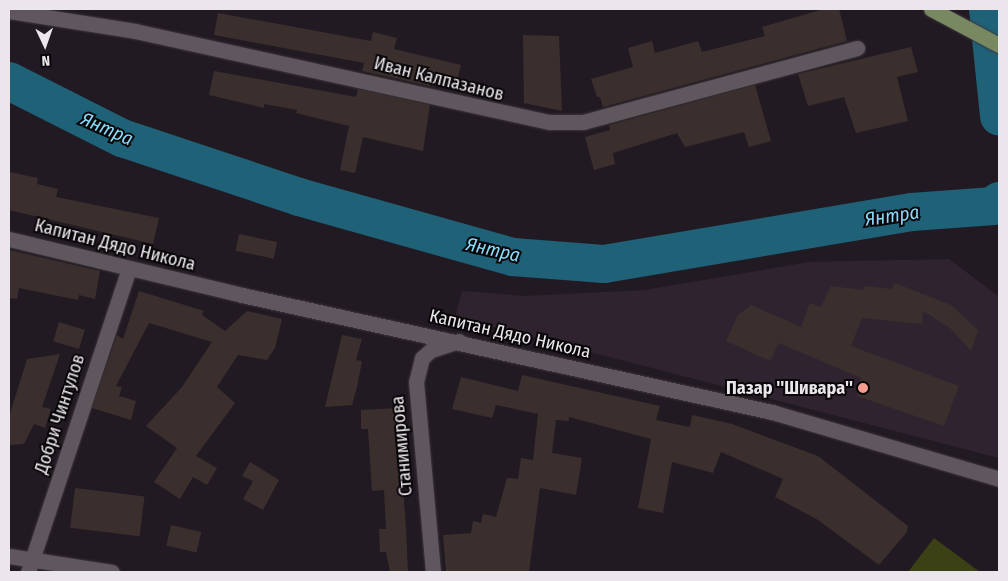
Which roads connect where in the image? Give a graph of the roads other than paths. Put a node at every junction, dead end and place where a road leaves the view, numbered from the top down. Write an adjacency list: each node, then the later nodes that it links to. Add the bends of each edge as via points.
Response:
1 (932, 9): 3 (main road)
2 (9, 11): 4 (street, Иван Калпазанов, via 135,31 550,122 583,122)
3 (999, 45)
4 (857, 48)
5 (9, 238): 6 (street, Капитан Дядо Никола)
6 (129, 268): 7 (street, Капитан Дядо Никола); 10 (street, Добри Чинтулов)
7 (459, 341): 8 (street, Капитан Дядо Никола, via 772,412); 12 (street, Станимирова, via 432,350 422,358 416,382)
8 (999, 479)
9 (9, 556): 10 (street)
10 (30, 566): 11 (street)
11 (112, 572)
12 (433, 572)

